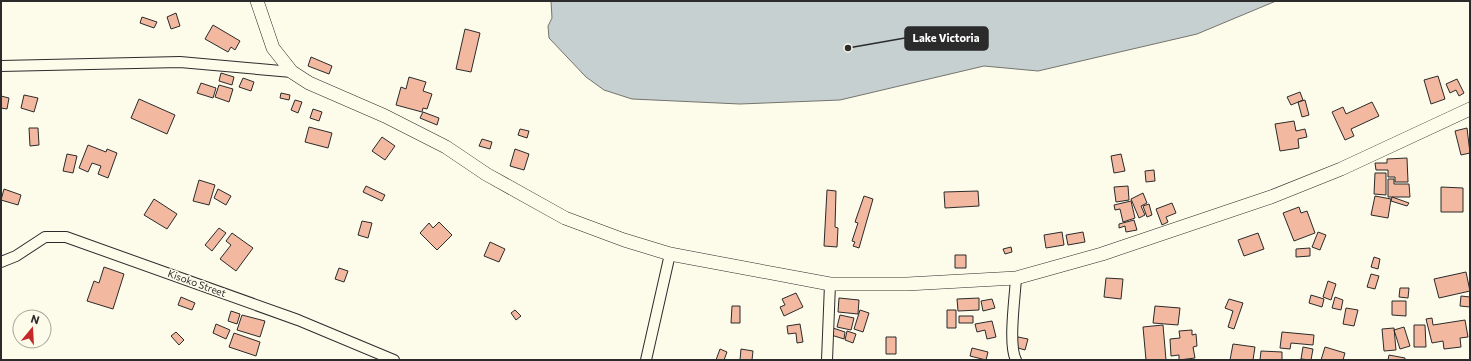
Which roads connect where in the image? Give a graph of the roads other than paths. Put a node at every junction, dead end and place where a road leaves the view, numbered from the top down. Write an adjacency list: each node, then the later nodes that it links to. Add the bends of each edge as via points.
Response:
1 (257, 1): 3 (street, via 273,48)
2 (1, 66): 3 (street, via 180,62)
3 (292, 72): 5 (street, via 309,83 385,116 446,147 486,174 565,218)
4 (1470, 109): 7 (street, via 1341,169 1271,197 1102,254)
5 (670, 254): 8 (street); 10 (street)
6 (1, 262): 9 (street, Kisoko Street, via 16,256 45,236 66,237 298,320)
7 (1016, 278): 8 (street, via 907,284); 12 (street, via 1013,345)
8 (830, 284): 11 (street)
9 (394, 360)
10 (646, 360)
11 (826, 360)
12 (1016, 360)

